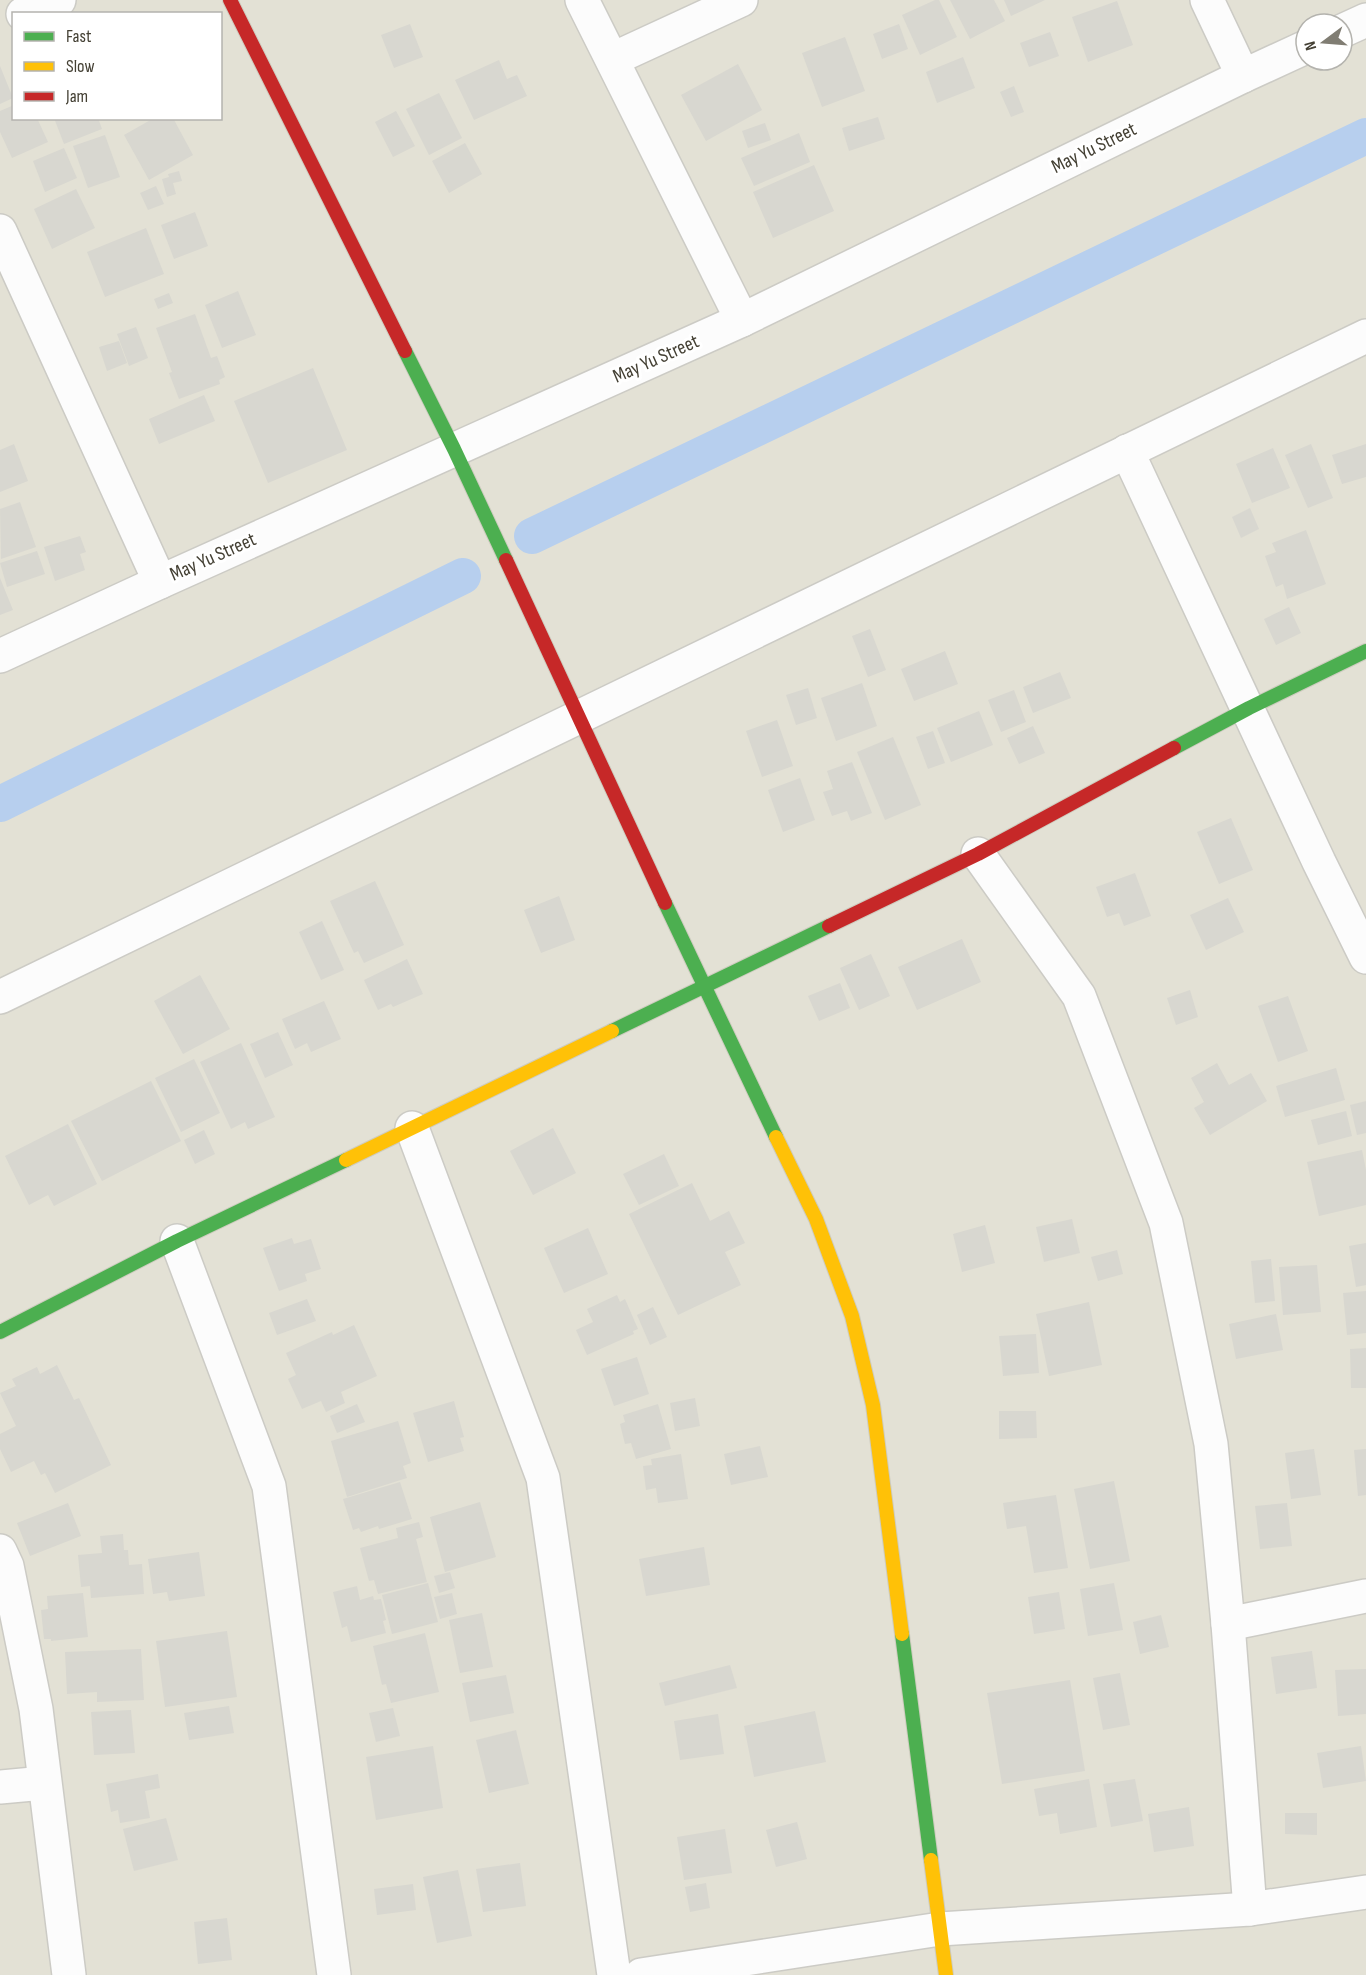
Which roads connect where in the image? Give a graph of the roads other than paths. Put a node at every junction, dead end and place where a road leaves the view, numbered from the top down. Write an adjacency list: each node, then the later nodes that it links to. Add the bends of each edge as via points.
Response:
1 (59, 0): 6 (street)
2 (230, 0): 13 (street)
3 (582, 0): 8 (street)
4 (741, 0): 8 (street)
5 (1206, 0): 9 (street)
6 (28, 12)
7 (1294, 53): 9 (street, May Yu Street)
8 (613, 59): 11 (street)
9 (1244, 76): 11 (street, May Yu Street)
10 (0, 231): 15 (street)
11 (742, 320): 13 (street, May Yu Street)
12 (1366, 336): 14 (street)
13 (454, 448): 15 (street, May Yu Street); 19 (street)
14 (1127, 451): 18 (street); 19 (street)
15 (160, 582): 17 (street, May Yu Street)
16 (1366, 651): 18 (street)
17 (0, 656)
18 (1249, 708): 20 (street); 21 (street)
19 (580, 718): 22 (street); 23 (street)
20 (978, 854): 22 (street); 29 (street, via 1079,996 1166,1223 1211,1444)
21 (1366, 957)
22 (704, 987): 24 (street); 34 (street, via 816,1219 852,1316 873,1405)
23 (0, 998)
24 (412, 1128): 25 (street); 37 (street, via 543,1478)
25 (177, 1241): 26 (street); 36 (street, via 270,1486)
26 (0, 1332)
27 (0, 1551): 30 (street, via 7,1566 36,1709)
28 (1366, 1596): 29 (street)
29 (1228, 1624): 33 (street)
30 (44, 1783): 31 (street); 35 (street)
31 (0, 1787)
32 (1366, 1892): 33 (street)
33 (1250, 1909): 34 (street)
34 (940, 1929): 38 (street); 39 (street)
35 (69, 1975)
36 (334, 1975)
37 (614, 1975)
38 (641, 1975)
39 (946, 1975)

